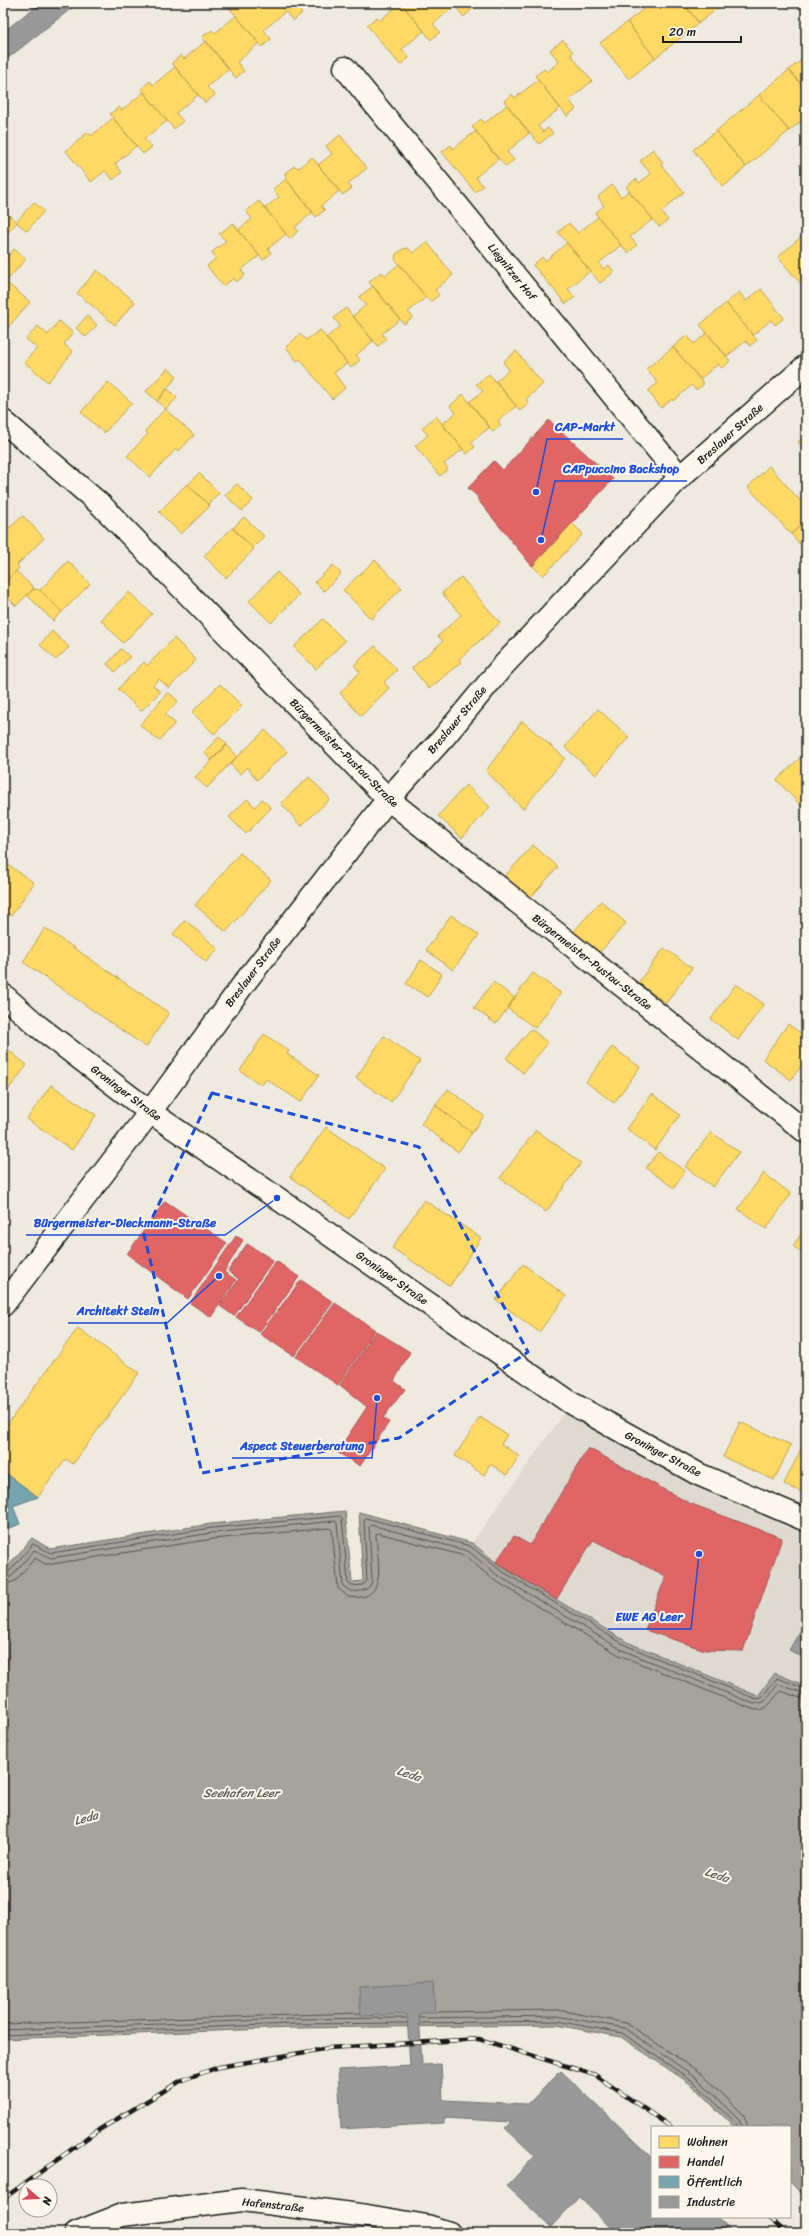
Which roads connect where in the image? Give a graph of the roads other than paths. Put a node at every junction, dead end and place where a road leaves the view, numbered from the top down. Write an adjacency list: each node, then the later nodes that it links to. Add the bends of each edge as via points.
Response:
1 (345, 68): 4 (street, Liegnitzer Hof)
2 (806, 366): 4 (street, Breslauer Straße)
3 (3, 421): 5 (street, Bürgermeister-Pustau-Straße, via 101,505)
4 (680, 477): 5 (street, Breslauer Straße, via 501,668)
5 (388, 799): 7 (street, Breslauer Straße, via 245,982); 8 (street, Bürgermeister-Pustau-Straße)
6 (3, 995): 7 (street, Groninger Straße, via 39,1027)
7 (150, 1112): 9 (street, Breslauer Straße); 10 (street, Groninger Straße, via 571,1403 698,1474)
8 (806, 1132)
9 (3, 1305)
10 (806, 1520)
11 (76, 2233): 12 (street, Hafenstraße, via 122,2215 242,2200 367,2216 427,2226)
12 (449, 2233)

